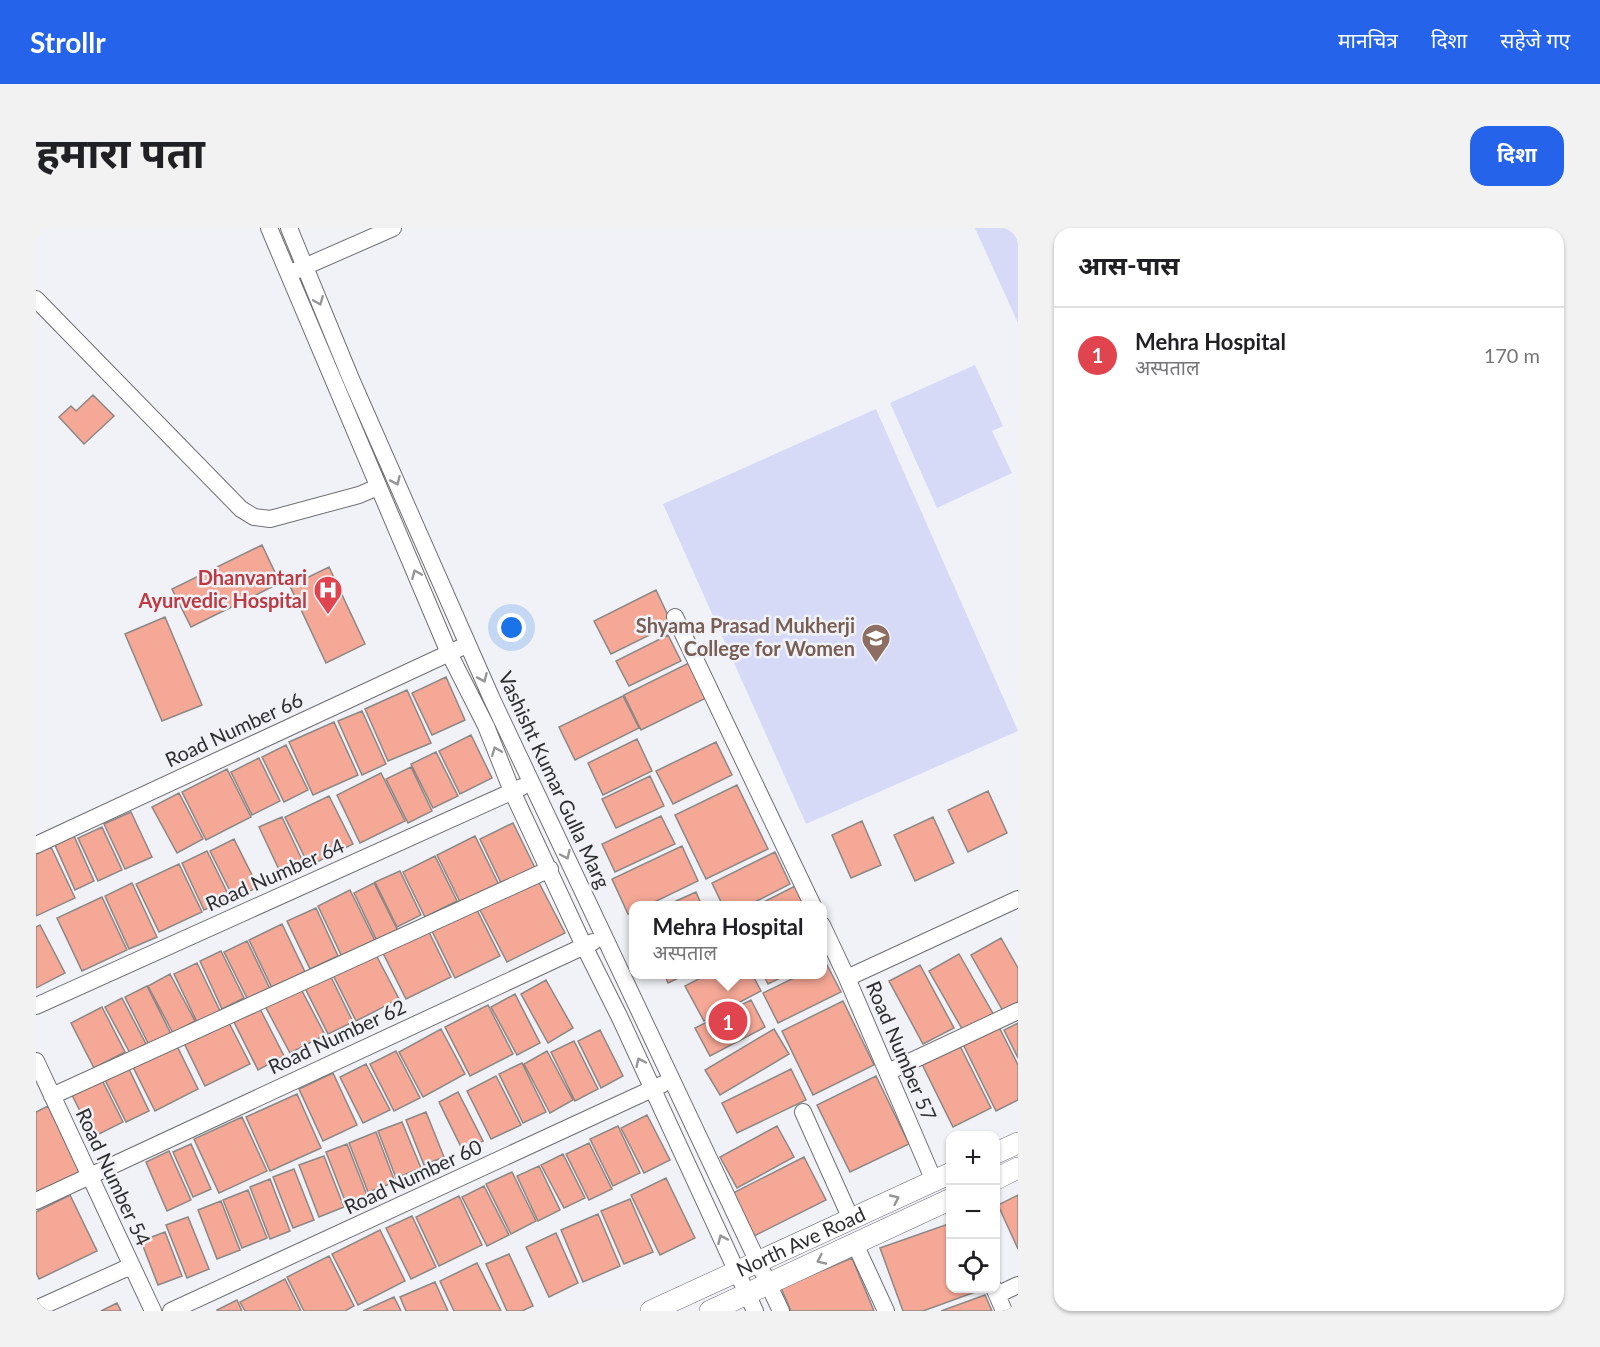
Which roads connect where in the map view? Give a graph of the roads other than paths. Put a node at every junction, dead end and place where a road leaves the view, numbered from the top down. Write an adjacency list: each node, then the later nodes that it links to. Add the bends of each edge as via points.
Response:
1 (269, 228): 5 (street, Vashisht Kumar Gulla Marg)
2 (289, 228): 4 (street, Vashisht Kumar Gulla Marg)
3 (393, 228): 4 (street)
4 (305, 267): 5 (street); 9 (street, Vashisht Kumar Gulla Marg, one-way to 9)
5 (288, 274): 7 (street, Vashisht Kumar Gulla Marg)
6 (36, 299): 7 (street, via 241,509 254,517 270,519)
7 (378, 487): 10 (street, Vashisht Kumar Gulla Marg, one-way to 7)
8 (675, 616): 16 (street)
9 (468, 645): 10 (street, Road Number 66); 11 (street, Vashisht Kumar Gulla Marg, one-way to 11)
10 (449, 653): 12 (street, Vashisht Kumar Gulla Marg, one-way to 10, via 486,726); 13 (street, Road Number 66)
11 (532, 783): 12 (street, Road Number 64); 18 (street, Vashisht Kumar Gulla Marg, one-way to 18)
12 (512, 791): 14 (street, Vashisht Kumar Gulla Marg); 21 (street, Road Number 64)
13 (36, 845)
14 (550, 869): 19 (street, Vashisht Kumar Gulla Marg); 26 (street)
15 (1018, 899): 20 (street, Road Number 57)
16 (811, 901)
17 (827, 935): 20 (street)
18 (604, 937): 19 (street, Road Number 62); 25 (street, Vashisht Kumar Gulla Marg)
19 (584, 946): 27 (street, Vashisht Kumar Gulla Marg, one-way to 19); 32 (street, Road Number 62)
20 (848, 978): 24 (street, Road Number 57)
21 (36, 1006)
22 (1018, 1011): 24 (street)
23 (36, 1061): 26 (street, Road Number 54)
24 (888, 1072): 34 (street, Road Number 57)
25 (672, 1080): 27 (street, Road Number 60); 39 (street, Vashisht Kumar Gulla Marg)
26 (44, 1087): 32 (street, Road Number 54)
27 (653, 1089): 41 (street, Vashisht Kumar Gulla Marg, one-way to 27); 49 (street, Road Number 60)
28 (803, 1112): 37 (street)
29 (1018, 1143): 30 (street)
30 (1000, 1151)
31 (1018, 1168): 33 (street)
32 (88, 1176): 35 (street, Road Number 62); 40 (street, Road Number 54)
33 (1000, 1177)
34 (945, 1180): 37 (street, North Ave Road, one-way to 34)
35 (36, 1201)
36 (946, 1201): 38 (street)
37 (851, 1219): 39 (street, North Ave Road)
38 (855, 1244): 42 (street, one-way to 42); 53 (street)
39 (758, 1262): 41 (street, North Ave Road); 42 (street, Vashisht Kumar Gulla Marg)
40 (131, 1266): 47 (street); 48 (street, Road Number 54)
41 (737, 1271): 46 (street, Vashisht Kumar Gulla Marg); 50 (street, North Ave Road)
42 (769, 1284): 46 (street); 52 (street, Vashisht Kumar Gulla Marg)
43 (1018, 1285): 44 (street)
44 (1000, 1290)
45 (995, 1293): 54 (street)
46 (751, 1303): 51 (street)
47 (36, 1309)
48 (153, 1311)
49 (171, 1311)
50 (651, 1311)
51 (710, 1311)
52 (781, 1311)
53 (886, 1311)
54 (1004, 1311)

